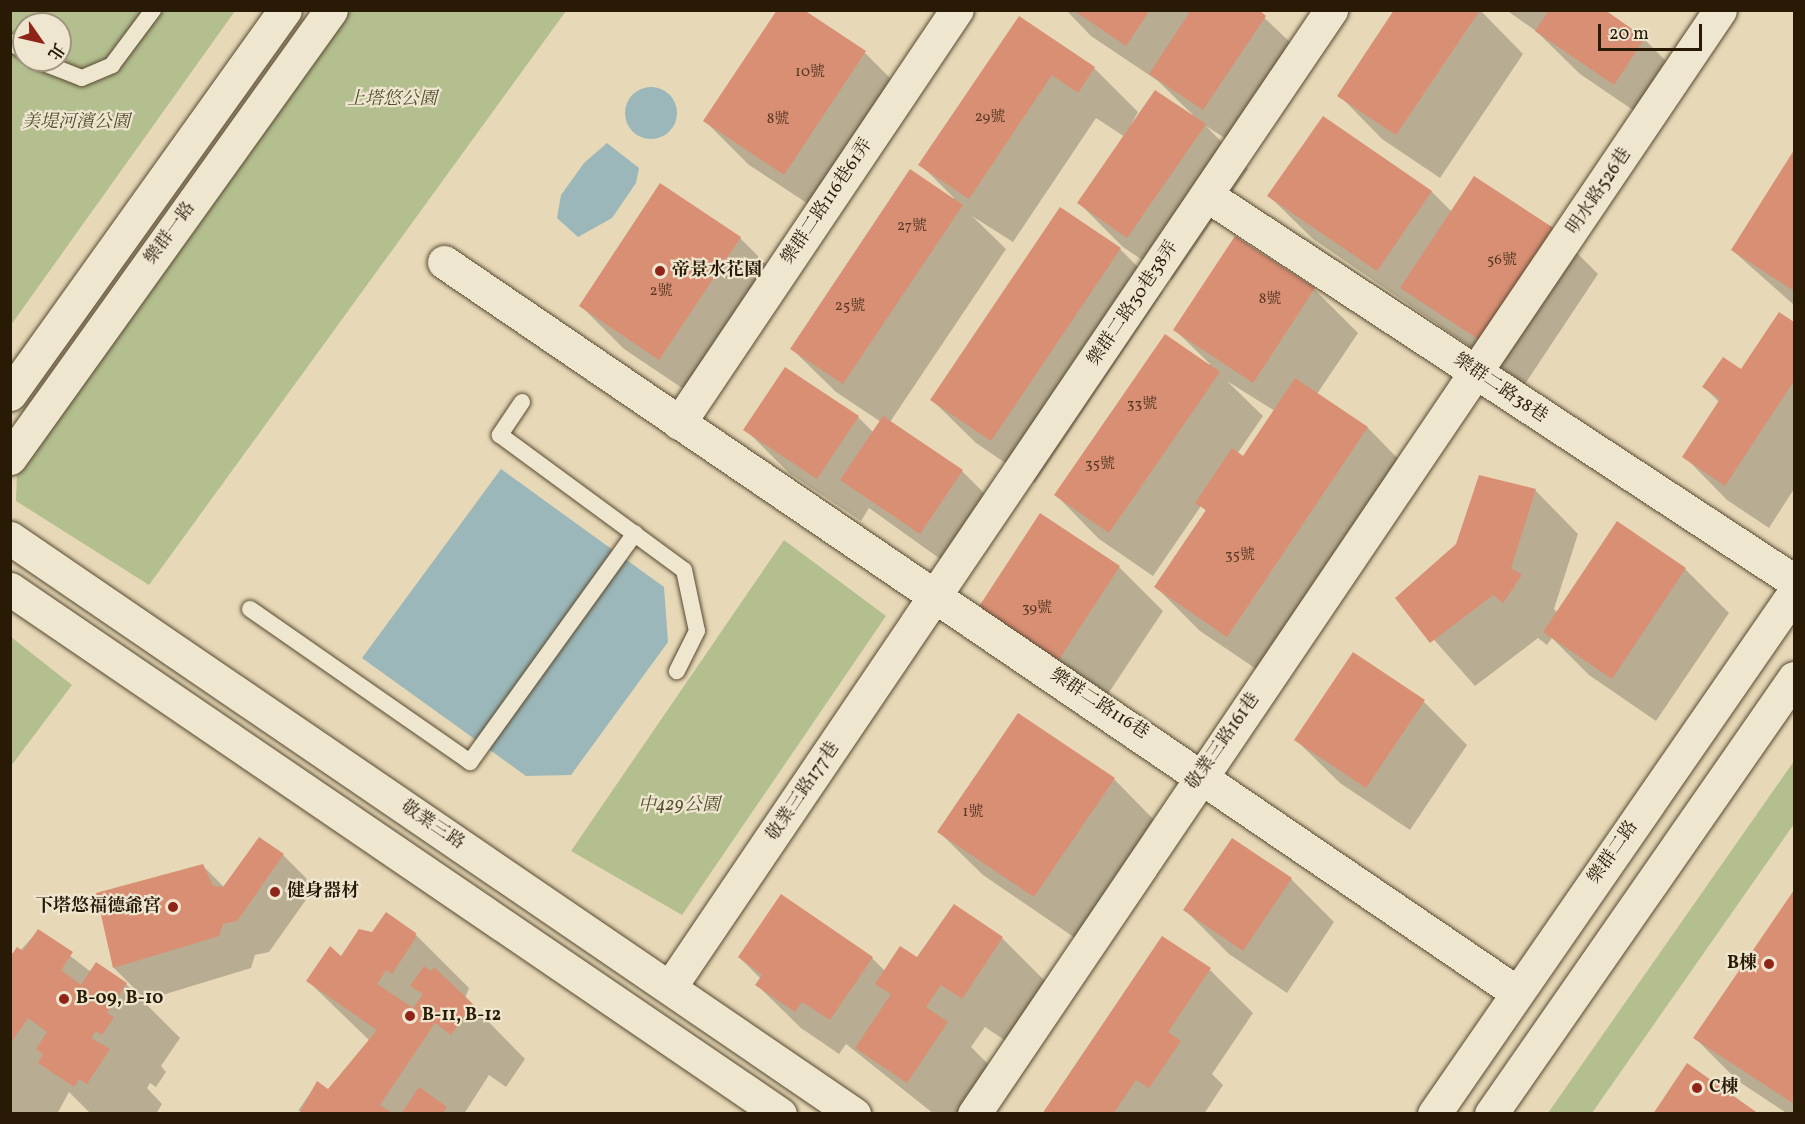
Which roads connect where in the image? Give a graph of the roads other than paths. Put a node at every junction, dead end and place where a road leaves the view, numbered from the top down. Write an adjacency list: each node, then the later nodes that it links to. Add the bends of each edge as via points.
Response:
1 (153, 10): 7 (lane, via 112,65 82,78)
2 (285, 10): 11 (street, 樂群一路)
3 (331, 10): 14 (street, 樂群一路)
4 (1331, 10): 8 (street, 樂群二路30巷38弄)
5 (1720, 10): 10 (street, 明水路526巷)
6 (954, 12): 13 (street, 樂群二路116巷61弄)
7 (67, 72)
8 (1208, 196): 10 (street, 樂群二路38巷); 20 (street, 樂群二路30巷38弄)
9 (444, 262): 13 (street, 樂群二路116巷)
10 (1479, 374): 17 (street, 樂群二路38巷); 24 (street, 敬業三路161巷)
11 (10, 394)
12 (522, 402): 15 (lane, via 500,435)
13 (678, 423): 20 (street, 樂群二路116巷)
14 (10, 458)
15 (635, 533): 21 (lane, via 470,762); 22 (lane, via 684,570 697,631)
16 (10, 538): 25 (street, 敬業三路)
17 (1794, 581)
18 (10, 589): 27 (street)
19 (1794, 593): 26 (street, 樂群二路)
20 (935, 596): 24 (street, 樂群二路116巷); 25 (street, 敬業三路177巷)
21 (250, 609)
22 (677, 671)
23 (1794, 678): 31 (street)
24 (1201, 775): 26 (street, 樂群二路116巷); 29 (street, 敬業三路161巷)
25 (670, 987): 28 (street, 敬業三路)
26 (1516, 992): 30 (street, 樂群二路)
27 (780, 1113)
28 (854, 1113)
29 (974, 1113)
30 (1434, 1113)
31 (1491, 1113)

